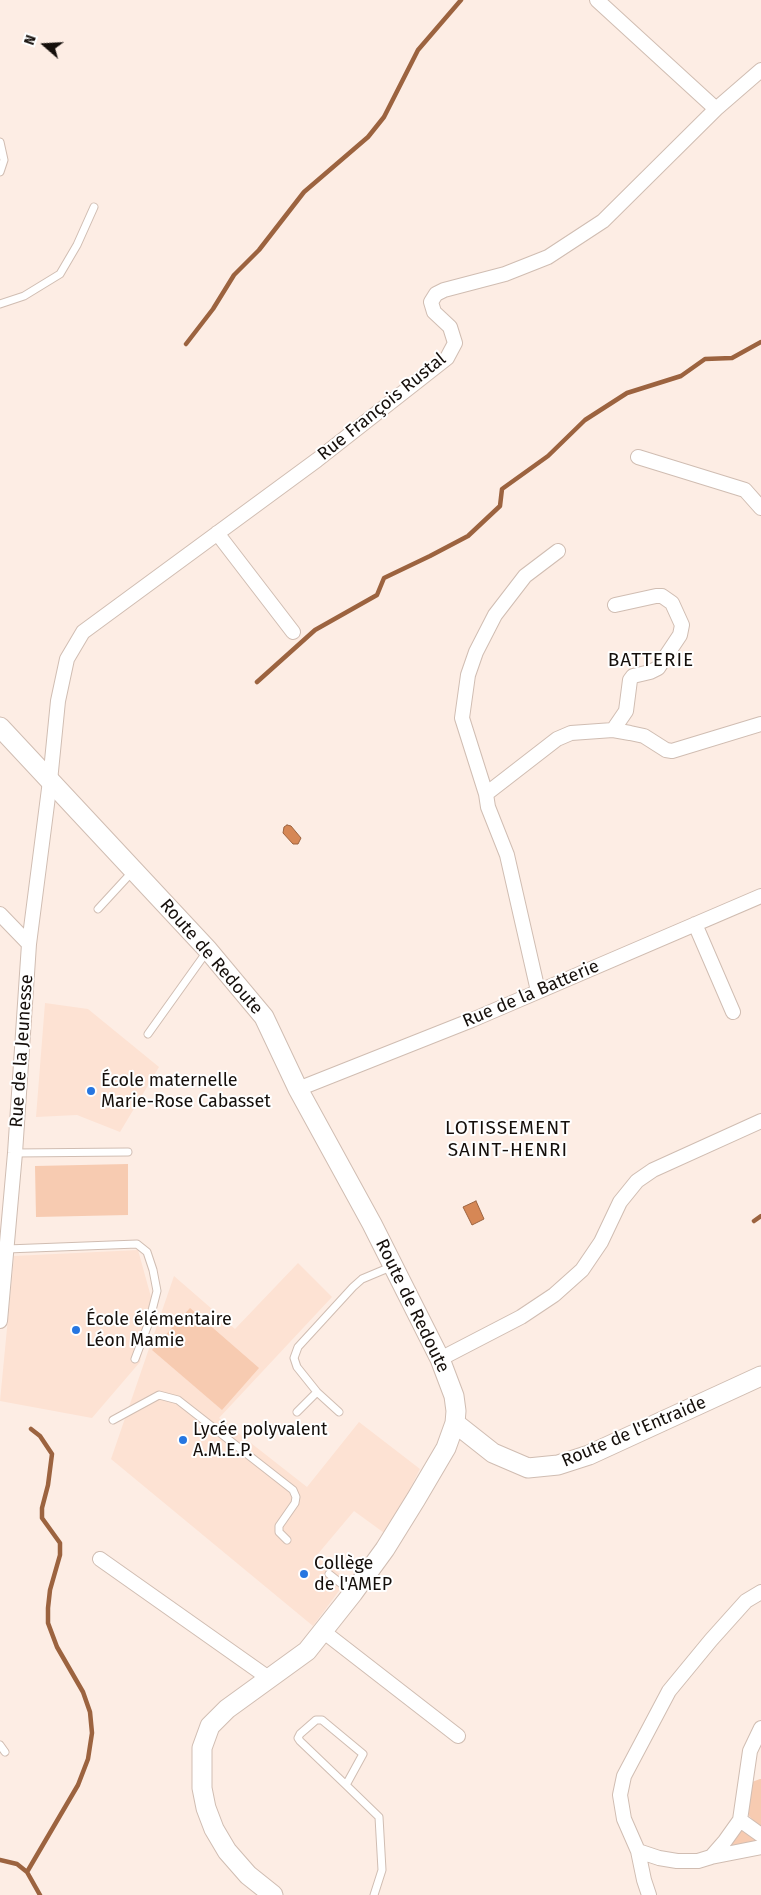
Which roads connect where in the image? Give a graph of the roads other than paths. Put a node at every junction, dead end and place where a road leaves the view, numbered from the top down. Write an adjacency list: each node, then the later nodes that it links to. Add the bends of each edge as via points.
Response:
1 (597, 0): 3 (street)
2 (761, 70): 3 (street, Rue François Rustal)
3 (716, 109): 10 (street, Rue François Rustal, via 603,221 548,258 436,294 431,302 434,312 450,327 455,343 447,358)
4 (0, 142): 5 (lane, via 4,160)
5 (0, 172)
6 (94, 207): 7 (lane, via 60,274 24,296)
7 (0, 304)
8 (638, 457): 9 (street, via 745,490)
9 (761, 508)
10 (217, 534): 13 (street); 17 (street, Rue François Rustal, via 83,632 65,667 58,701)
11 (558, 551): 18 (street, via 525,576 495,615 468,675 462,718)
12 (615, 605): 16 (street, via 662,596 672,603 682,626 680,635 658,668 630,680 626,711)
13 (293, 632)
14 (761, 724): 16 (street, via 672,751 640,734)
15 (0, 727): 17 (main road, Route de Redoute)
16 (613, 730): 18 (street, via 571,733 557,739)
17 (50, 782): 19 (main road, Route de Redoute); 24 (street, Rue de la Jeunesse)
18 (486, 794): 26 (street, via 507,855)
19 (134, 870): 21 (lane); 25 (main road, Route de Redoute)
20 (761, 896): 23 (street, Rue de la Batterie)
21 (98, 909)
22 (0, 914): 24 (street)
23 (695, 924): 26 (street, Rue de la Batterie); 27 (street)
24 (29, 944): 32 (street, Rue de la Jeunesse)
25 (208, 950): 28 (lane); 29 (main road, Route de Redoute, via 264,1016)
26 (538, 991): 29 (street, Rue de la Batterie)
27 (733, 1012)
28 (148, 1034)
29 (298, 1089): 34 (main road, Route de Redoute)
30 (761, 1121): 36 (street, via 653,1170 637,1181 620,1202 601,1242 582,1270 554,1295 521,1317)
31 (128, 1152): 32 (lane)
32 (15, 1153): 33 (street, Rue de la Jeunesse)
33 (7, 1248): 35 (street, Rue de la Jeunesse); 37 (lane, via 137,1244 147,1252 157,1291)
34 (393, 1266): 36 (main road, Route de Redoute); 39 (lane, via 353,1286 298,1347 294,1358 297,1367)
35 (0, 1320)
36 (440, 1358): 43 (main road, Route de Redoute, via 454,1396)
37 (135, 1359)
38 (761, 1376): 43 (main road, Route de l'Entraide, via 589,1455 558,1465 528,1468 493,1453)
39 (317, 1392): 40 (lane); 41 (lane)
40 (297, 1412)
41 (339, 1412)
42 (113, 1420): 44 (lane, via 159,1395 178,1400 293,1490 295,1503 279,1526 279,1532)
43 (455, 1423): 48 (main road, Route de Redoute, via 446,1448 416,1499)
44 (287, 1540)
45 (100, 1559): 50 (street)
46 (330, 1574): 48 (lane)
47 (761, 1592): 60 (street, via 746,1602 711,1640 669,1692 624,1776 620,1795 624,1818)
48 (353, 1593): 49 (main road, Route de Redoute)
49 (324, 1632): 50 (main road, Route de Redoute, via 307,1652); 52 (street)
50 (270, 1679): 62 (main road, Route de Redoute, via 227,1709 210,1726 202,1748 201,1772 206,1808 214,1829 227,1851 248,1875)
51 (761, 1728): 55 (street, via 750,1751)
52 (458, 1736)
53 (0, 1745): 54 (lane)
54 (5, 1752)
55 (754, 1771): 57 (street)
56 (346, 1785): 56 (lane, via 363,1754 322,1720 316,1720 298,1738); 63 (lane, via 380,1817 382,1870)
57 (740, 1820): 58 (street); 61 (street)
58 (761, 1835)
59 (761, 1847): 61 (street)
60 (638, 1851): 61 (street, via 678,1861); 64 (street)
61 (711, 1857)
62 (273, 1895)
63 (374, 1895)
64 (649, 1895)

